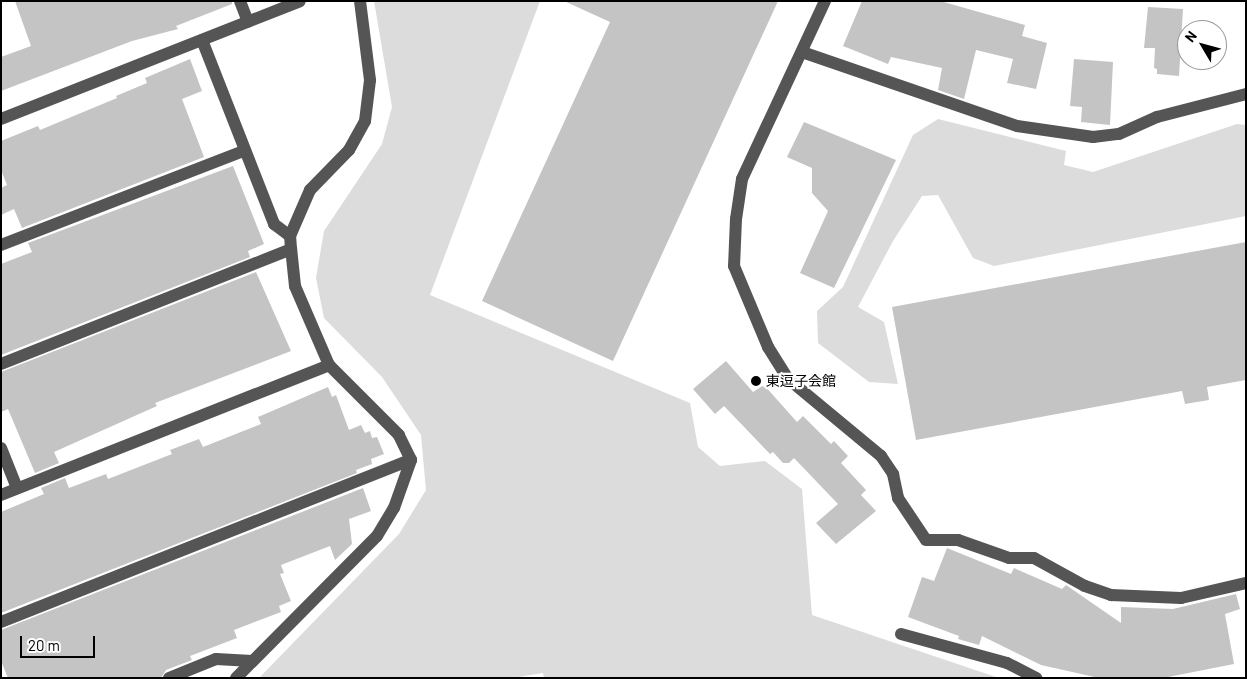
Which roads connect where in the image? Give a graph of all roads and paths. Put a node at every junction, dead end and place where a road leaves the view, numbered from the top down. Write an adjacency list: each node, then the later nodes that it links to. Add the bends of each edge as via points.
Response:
1 (240, 1): 5 (street)
2 (300, 1): 5 (street)
3 (360, 1): 11 (street, via 370,80 366,121 349,150 310,190)
4 (825, 1): 7 (street)
5 (248, 22): 6 (street)
6 (202, 40): 9 (street); 10 (street)
7 (802, 52): 8 (street, via 1017,126 1093,137 1119,134 1158,117); 19 (street, via 742,179 736,219 734,266 764,340 787,378 881,456 893,474 898,498 926,540 958,540 1009,558 1034,558 1085,586 1111,595 1181,598)
8 (1246, 94)
9 (1, 119)
10 (243, 151): 11 (street, via 274,224); 12 (street)
11 (290, 243): 13 (street); 14 (street, via 295,286)
12 (1, 245)
13 (1, 364)
14 (329, 365): 16 (street, via 399,435); 17 (street)
15 (1, 448): 17 (street)
16 (411, 460): 20 (street); 22 (street, via 394,508 377,536)
17 (17, 488): 18 (street)
18 (1, 495)
19 (1246, 583)
20 (1, 622)
21 (901, 634): 25 (street, via 1007,663)
22 (252, 661): 23 (street, via 216,660); 24 (street)
23 (169, 678)
24 (236, 678)
25 (1036, 678)

